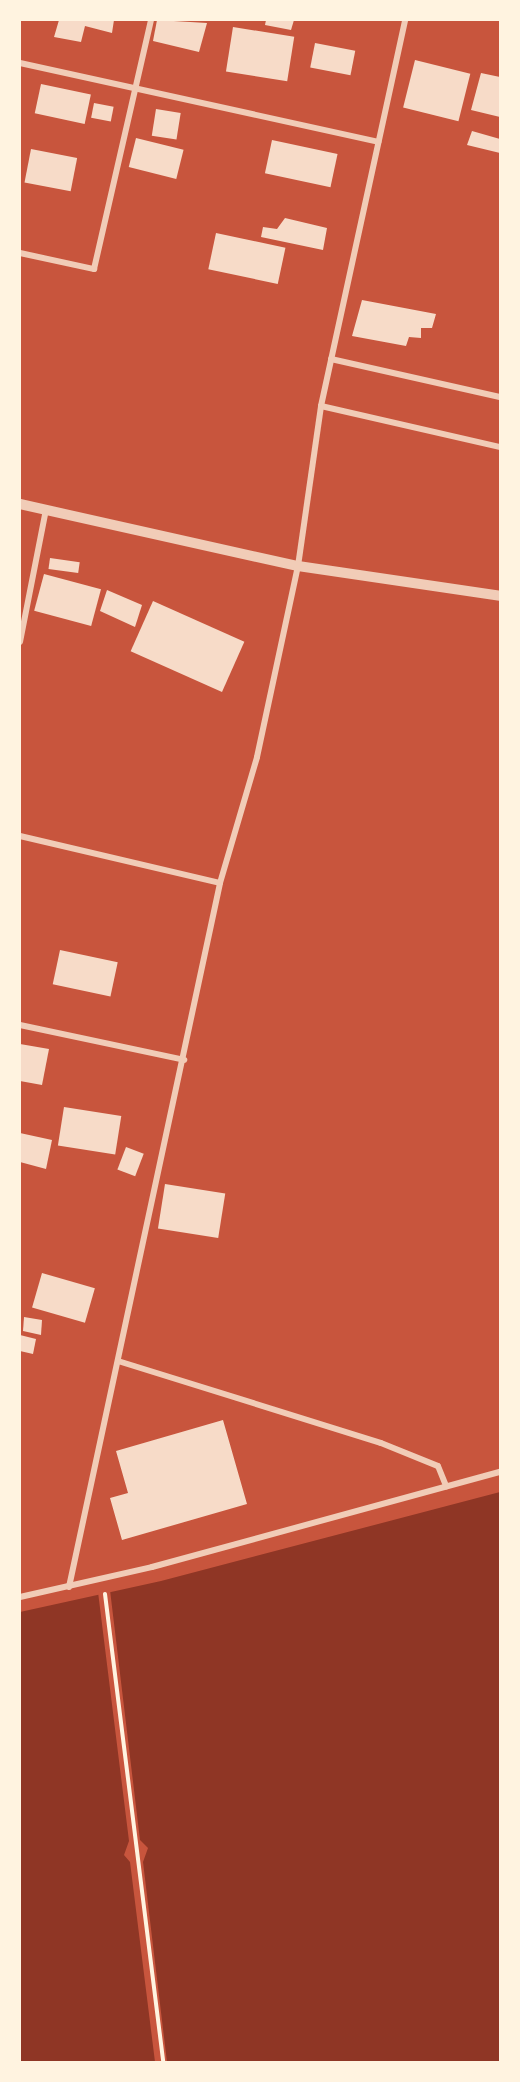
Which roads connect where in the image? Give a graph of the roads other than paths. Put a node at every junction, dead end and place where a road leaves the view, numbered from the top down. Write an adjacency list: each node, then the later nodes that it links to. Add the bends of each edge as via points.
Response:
1 (151, 20): 4 (street)
2 (405, 20): 5 (street)
3 (20, 63): 4 (street)
4 (136, 89): 5 (street); 6 (street, via 94,269)
5 (378, 142): 7 (street)
6 (20, 254)
7 (331, 359): 8 (street); 9 (street)
8 (501, 397)
9 (321, 406): 10 (street); 13 (street)
10 (501, 447)
11 (20, 504): 12 (street)
12 (46, 510): 13 (street); 15 (street)
13 (298, 566): 14 (street); 17 (street, via 257,757)
14 (501, 596)
15 (20, 642)
16 (20, 836): 17 (street)
17 (220, 883): 19 (street)
18 (20, 1025): 19 (street)
19 (184, 1060): 20 (street)
20 (118, 1361): 22 (street, via 381,1443 438,1466); 23 (street)
21 (501, 1472): 22 (street)
22 (446, 1486): 23 (street)
23 (69, 1587): 24 (street)
24 (20, 1597)

